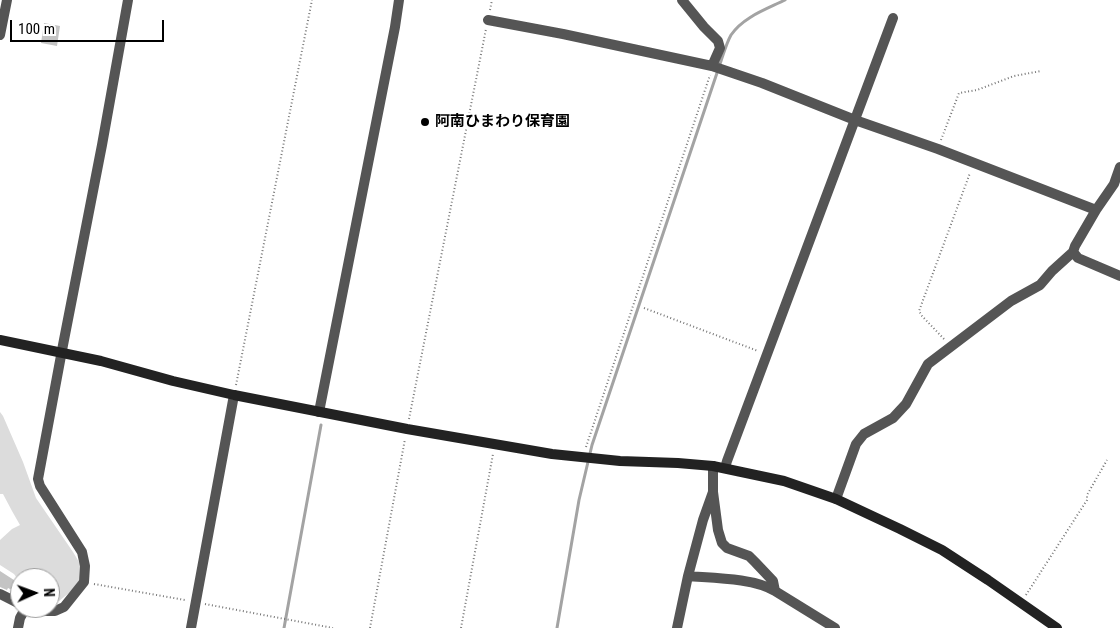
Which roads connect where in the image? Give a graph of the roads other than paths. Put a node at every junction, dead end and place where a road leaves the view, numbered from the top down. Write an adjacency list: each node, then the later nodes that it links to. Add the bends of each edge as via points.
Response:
1 (0, 0): 2 (street)
2 (5, 0): 8 (street)
3 (128, 0): 16 (street)
4 (399, 0): 18 (street)
5 (682, 0): 9 (street, via 718,41 720,48)
6 (893, 18): 10 (street)
7 (488, 20): 9 (street)
8 (0, 35)
9 (716, 68): 10 (street)
10 (855, 120): 12 (street); 20 (street)
11 (1120, 167): 12 (street, via 1114,184)
12 (1096, 210): 13 (street)
13 (1074, 252): 14 (street, via 1078,258); 22 (street, via 1040,285 1011,301 928,364 906,404 892,418 864,434 856,444)
14 (1120, 276)
15 (0, 340): 16 (street)
16 (62, 352): 17 (street); 25 (street, via 38,479 82,552 85,566 84,582)
17 (234, 395): 18 (street); 26 (street)
18 (319, 412): 19 (street, via 552,454)
19 (713, 466): 20 (street); 21 (street)
20 (726, 468): 22 (street, via 784,481)
21 (713, 492): 23 (street); 24 (street, via 722,543 756,562 773,581)
22 (836, 499): 29 (street, via 942,550)
23 (688, 576): 24 (street, via 752,582); 27 (street)
24 (775, 590): 28 (street)
25 (60, 609)
26 (191, 628)
27 (677, 628)
28 (835, 628)
29 (1056, 628)

